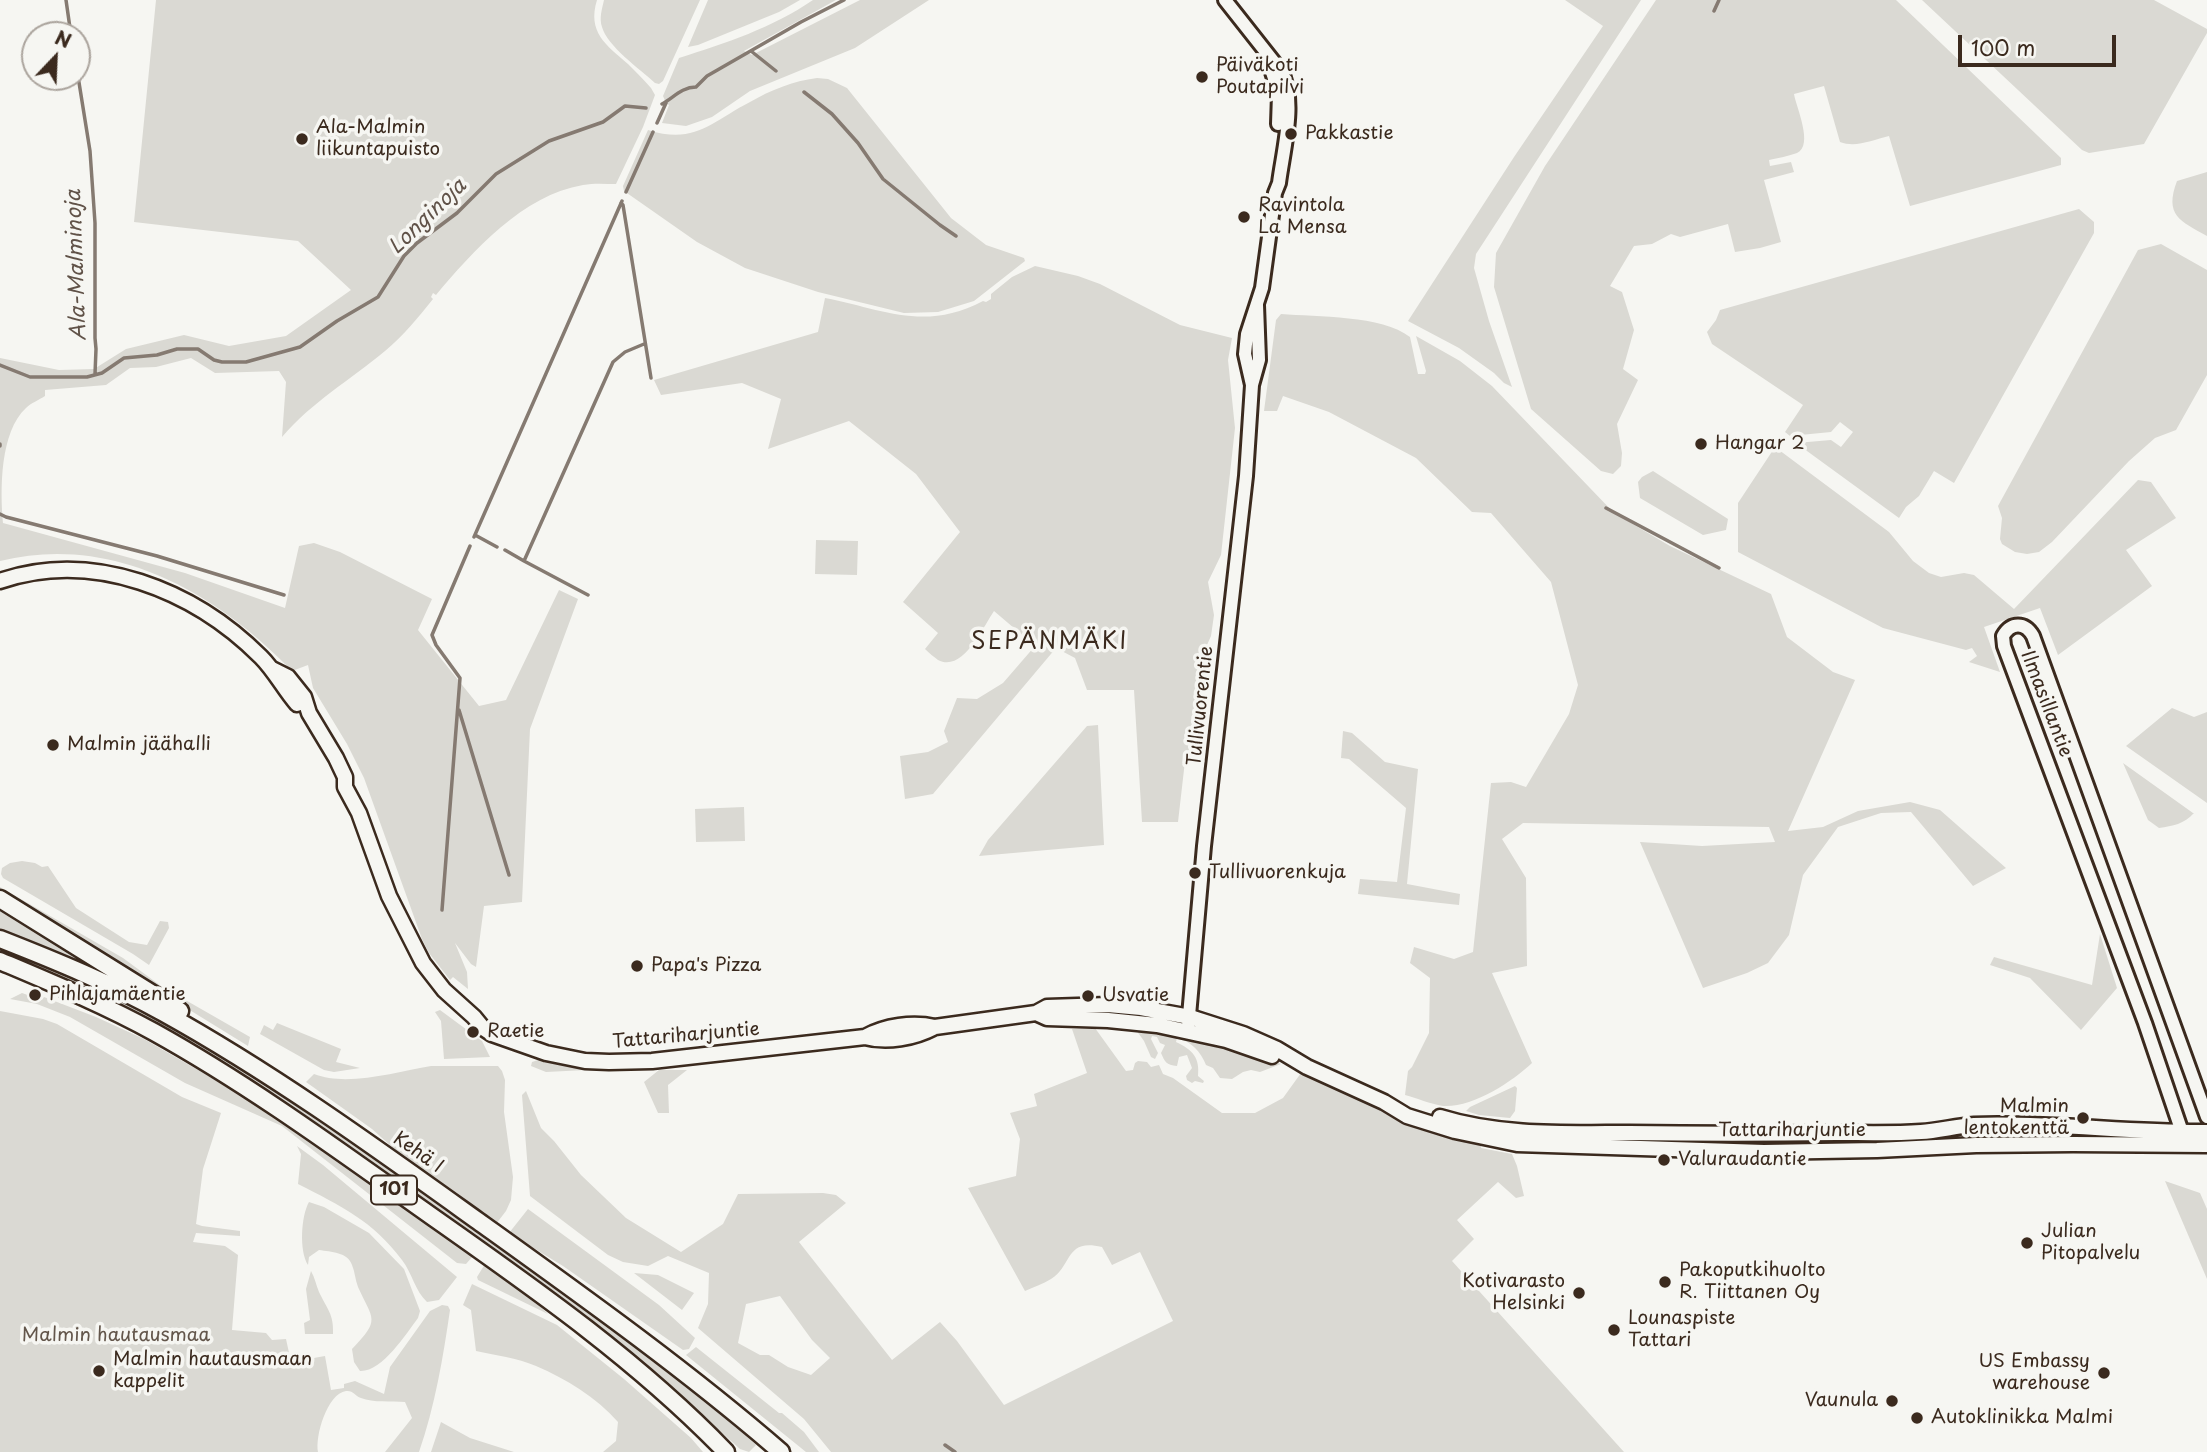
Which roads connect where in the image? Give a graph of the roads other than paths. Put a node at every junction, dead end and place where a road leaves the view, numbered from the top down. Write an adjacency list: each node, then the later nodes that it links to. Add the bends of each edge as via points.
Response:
1 (1225, 0): 6 (main road, Tullivuorentie, via 1285,78 1289,96 1257,305 1259,360 1252,385)
2 (0, 581): 6 (main road, Tattariharjuntie, via 58,569 99,571 135,580 213,618 272,670 288,677 304,697 345,776 345,787 388,896 423,963 444,990 498,1037 570,1059 630,1062 900,1037 935,1027 1036,1013 1047,1007 1141,1008)
3 (0, 900): 7 (highway, via 237,1047)
4 (0, 939): 7 (highway, Kehä I / 101, via 138,1000)
5 (0, 961): 12 (highway, 101, via 154,1032 294,1120 559,1306 651,1381)
6 (1189, 1024): 10 (main road, Tattariharjuntie, via 1243,1034 1407,1115 1517,1144 1764,1152)
7 (272, 1078): 13 (highway, Kehä I / 101, via 611,1317)
8 (2207, 1117): 10 (main road, Ilmasillantie, via 2033,636 2027,628 2013,626 2003,636 2004,646)
9 (2207, 1132): 10 (main road, Tattariharjuntie)
10 (2184, 1139): 11 (main road, Tattariharjuntie)
11 (2207, 1145)
12 (726, 1452)
13 (781, 1452)

